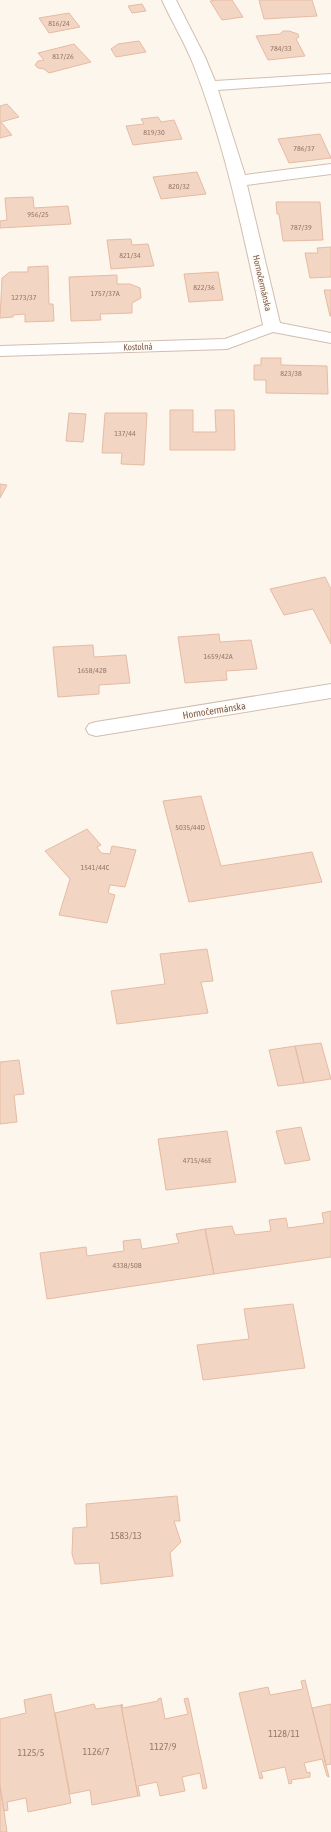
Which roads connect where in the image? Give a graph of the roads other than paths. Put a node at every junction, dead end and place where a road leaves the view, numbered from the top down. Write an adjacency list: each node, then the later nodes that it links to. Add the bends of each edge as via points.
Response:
1 (169, 0): 3 (street, Hornočermánska)
2 (331, 78): 3 (street)
3 (208, 86): 5 (street, Hornočermánska)
4 (331, 169): 5 (street)
5 (238, 181): 6 (street, Hornočermánska)
6 (272, 327): 7 (street); 8 (street, Kostolná, via 227,344)
7 (331, 338)
8 (0, 351)
9 (331, 691): 10 (street, Hornočermánska)
10 (96, 729)

